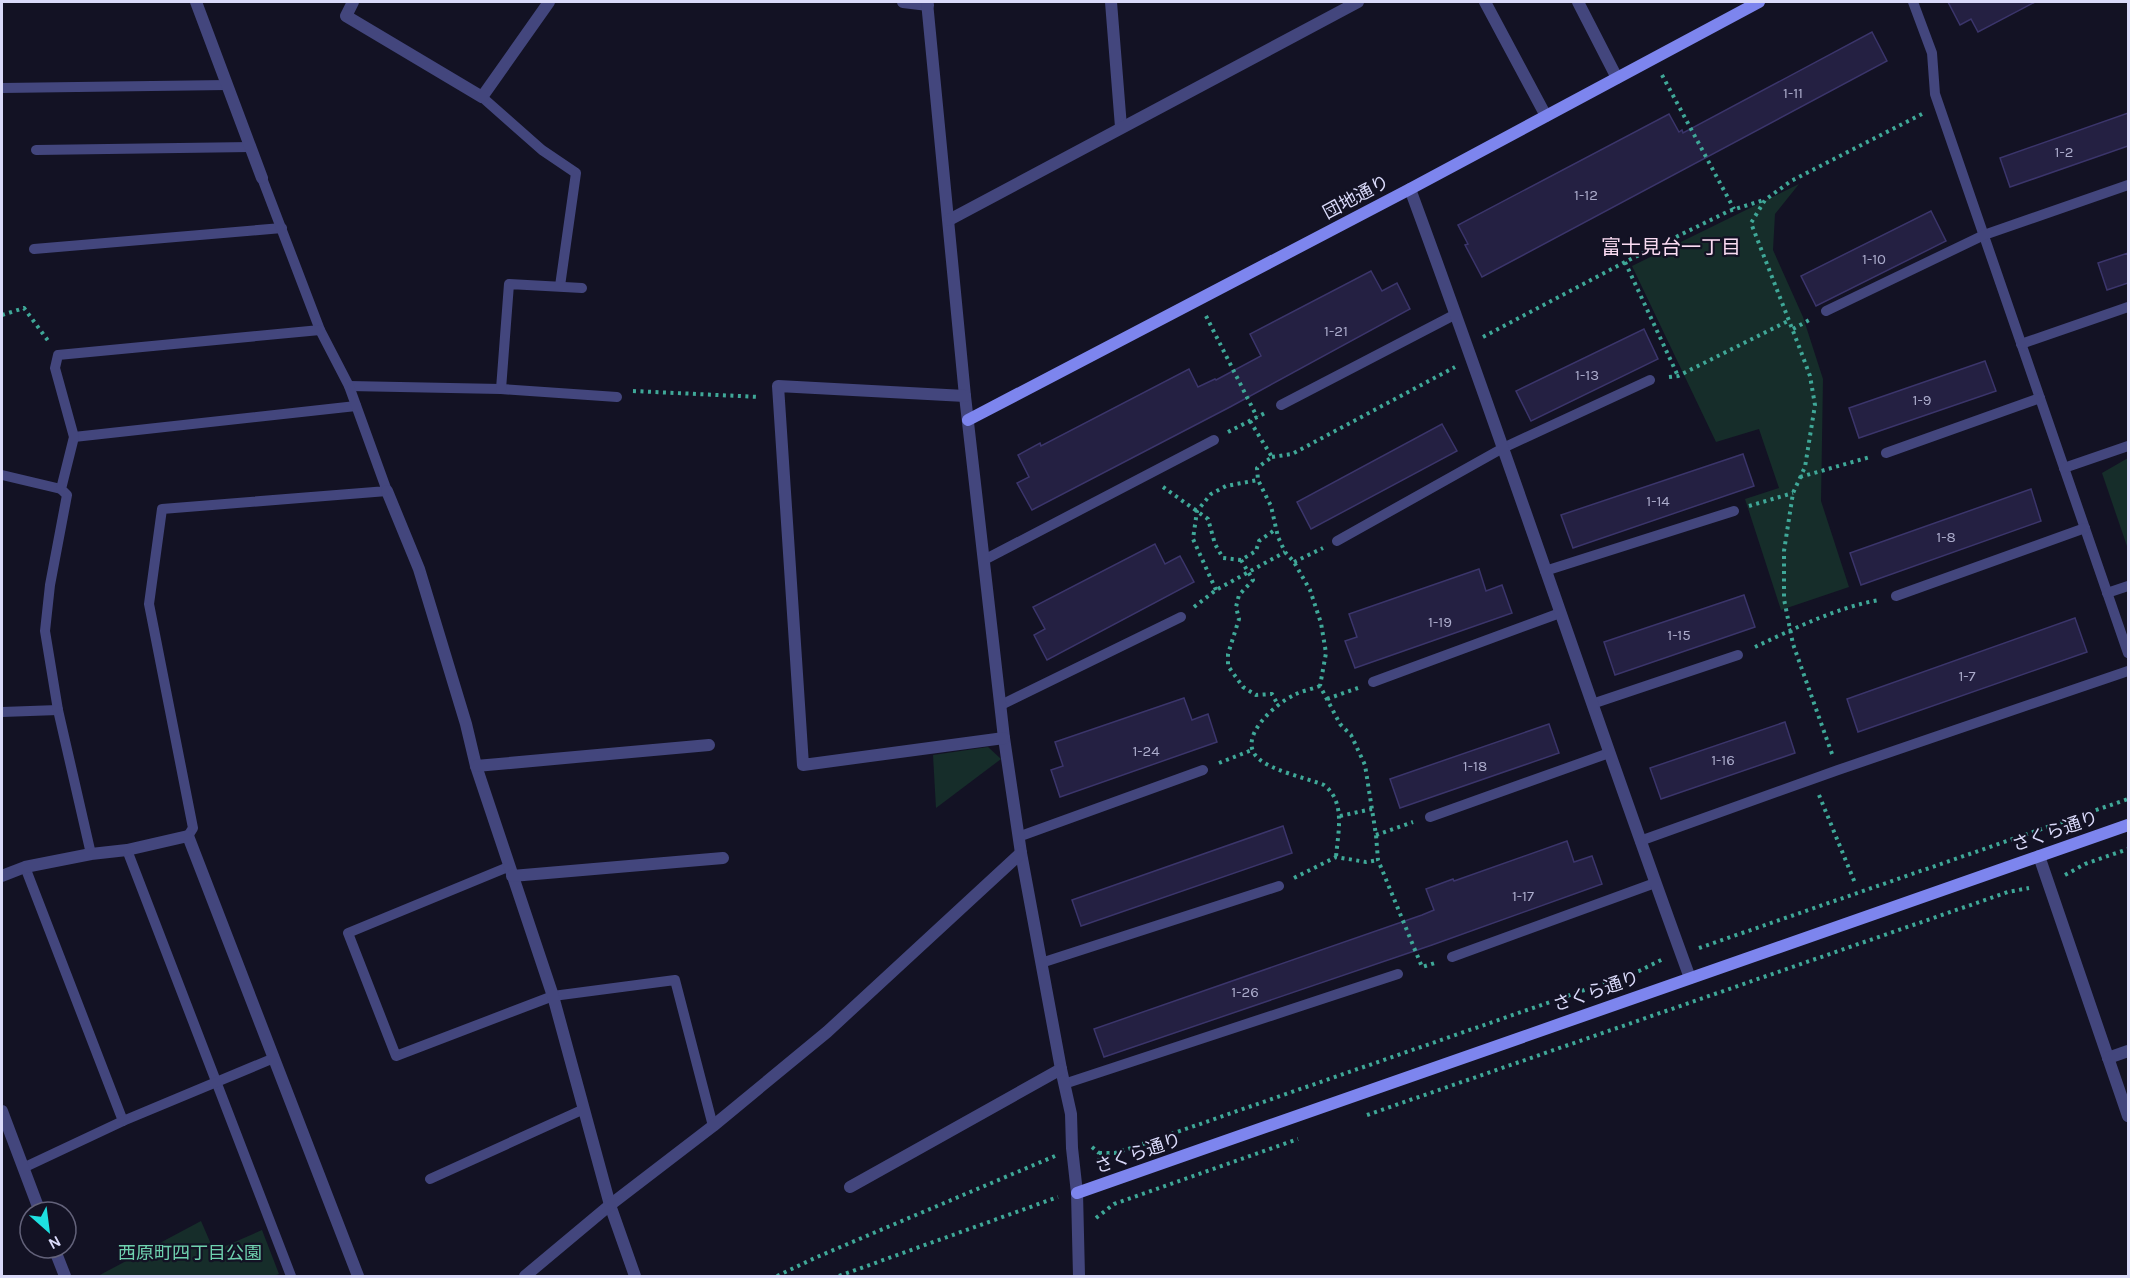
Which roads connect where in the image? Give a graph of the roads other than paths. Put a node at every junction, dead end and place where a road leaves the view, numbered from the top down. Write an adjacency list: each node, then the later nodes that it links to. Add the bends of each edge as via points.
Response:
1 (196, 2): 13 (street)
2 (353, 2): 15 (street, via 346,16)
3 (549, 2): 15 (street)
4 (903, 2): 11 (street)
5 (1112, 2): 17 (street)
6 (1358, 2): 17 (street)
7 (1485, 2): 16 (street)
8 (1578, 2): 12 (street)
9 (1759, 2): 12 (street, 団地通り)
10 (1912, 2): 25 (lane, via 1932,53 1935,94)
11 (928, 3): 23 (street)
12 (1617, 78): 16 (street, 団地通り)
13 (227, 85): 14 (lane); 18 (street)
14 (2, 88)
15 (482, 97): 27 (lane, via 542,150 576,173)
16 (1546, 116): 22 (street, 団地通り)
17 (1121, 127): 23 (street)
18 (251, 147): 19 (lane); 20 (street)
19 (36, 150)
20 (262, 178): 24 (lane)
21 (2128, 185): 25 (lane)
22 (1410, 189): 31 (street); 42 (street, 団地通り)
23 (949, 220): 37 (street)
24 (282, 228): 26 (lane); 32 (lane)
25 (1984, 236): 30 (lane); 33 (lane)
26 (33, 249)
27 (560, 286): 28 (lane); 36 (lane, via 509,284)
28 (582, 288)
29 (2128, 307): 33 (lane)
30 (1826, 311)
31 (1456, 314): 40 (lane); 46 (street)
32 (321, 330): 35 (lane); 43 (lane, via 58,355 55,368)
33 (2021, 344): 39 (lane)
34 (1650, 380): 46 (lane)
35 (349, 386): 36 (lane); 41 (lane)
36 (501, 389): 38 (lane)
37 (965, 396): 42 (street); 70 (street, via 778,386 803,765)
38 (617, 397)
39 (2040, 398): 47 (lane); 48 (lane)
40 (1281, 405)
41 (356, 406): 43 (lane); 51 (lane)
42 (968, 420): 55 (street)
43 (74, 437): 50 (lane)
44 (1214, 440): 55 (lane)
45 (2128, 446): 48 (lane)
46 (1503, 448): 54 (lane); 56 (street)
47 (1886, 453)
48 (2064, 468): 53 (lane)
49 (2, 476): 50 (lane)
50 (61, 489): 68 (lane, via 67,495 45,631)
51 (387, 491): 73 (street, via 418,569); 77 (lane, via 162,510 149,604 193,828)
52 (1734, 511): 56 (lane)
53 (2085, 528): 58 (lane); 59 (lane)
54 (1337, 541)
55 (984, 560): 67 (street)
56 (1545, 571): 60 (street)
57 (2128, 586): 58 (lane)
58 (2108, 593): 62 (lane)
59 (1896, 597)
60 (1560, 613): 65 (lane); 66 (street)
61 (1181, 617): 67 (lane)
62 (2128, 653)
63 (1737, 655): 66 (lane)
64 (2128, 671): 79 (lane)
65 (1373, 682)
66 (1592, 704): 72 (street)
67 (1000, 705): 70 (street)
68 (58, 710): 69 (lane); 82 (lane)
69 (2, 712)
70 (1004, 738): 78 (street)
71 (709, 745): 73 (street)
72 (1609, 753): 75 (lane); 79 (street)
73 (476, 766): 86 (street)
74 (1203, 770): 78 (lane)
75 (1430, 817)
76 (2128, 825): 83 (street, さくら通り)
77 (188, 836): 80 (street); 96 (street)
78 (1018, 837): 81 (street)
79 (1640, 841): 88 (street)
80 (127, 850): 82 (street); 99 (lane)
81 (1021, 853): 91 (street); 105 (street, via 827,1032)
82 (91, 854): 85 (street)
83 (2038, 856): 93 (street, さくら通り); 97 (street)
84 (723, 858): 86 (street)
85 (25, 867): 87 (street); 104 (lane)
86 (510, 872): 94 (street); 94 (lane, via 348,933 396,1056)
87 (2, 876)
88 (1655, 883): 90 (lane); 93 (street)
89 (1279, 886): 91 (lane)
90 (1452, 957)
91 (1041, 963): 98 (street)
92 (1398, 974): 100 (lane)
93 (1689, 978): 109 (street, さくら通り)
94 (553, 996): 101 (street); 105 (lane, via 675,980)
95 (2128, 1051): 97 (street)
96 (273, 1058): 99 (lane); 115 (street)
97 (2108, 1058): 103 (street)
98 (1061, 1069): 100 (street); 108 (street)
99 (216, 1082): 104 (lane); 114 (lane)
100 (1064, 1084): 109 (street, via 1071,1114)
101 (584, 1109): 107 (lane); 111 (street)
102 (2, 1111): 106 (street)
103 (2128, 1116)
104 (123, 1121): 106 (lane)
105 (713, 1126): 111 (street)
106 (23, 1168): 110 (street)
107 (430, 1179)
108 (850, 1187)
109 (1077, 1193): 118 (street)
110 (35, 1200)
111 (610, 1205): 116 (street); 117 (street)
112 (59, 1260): 113 (street)
113 (65, 1276)
114 (291, 1276)
115 (358, 1276)
116 (525, 1276)
117 (635, 1276)
118 (1079, 1276)

